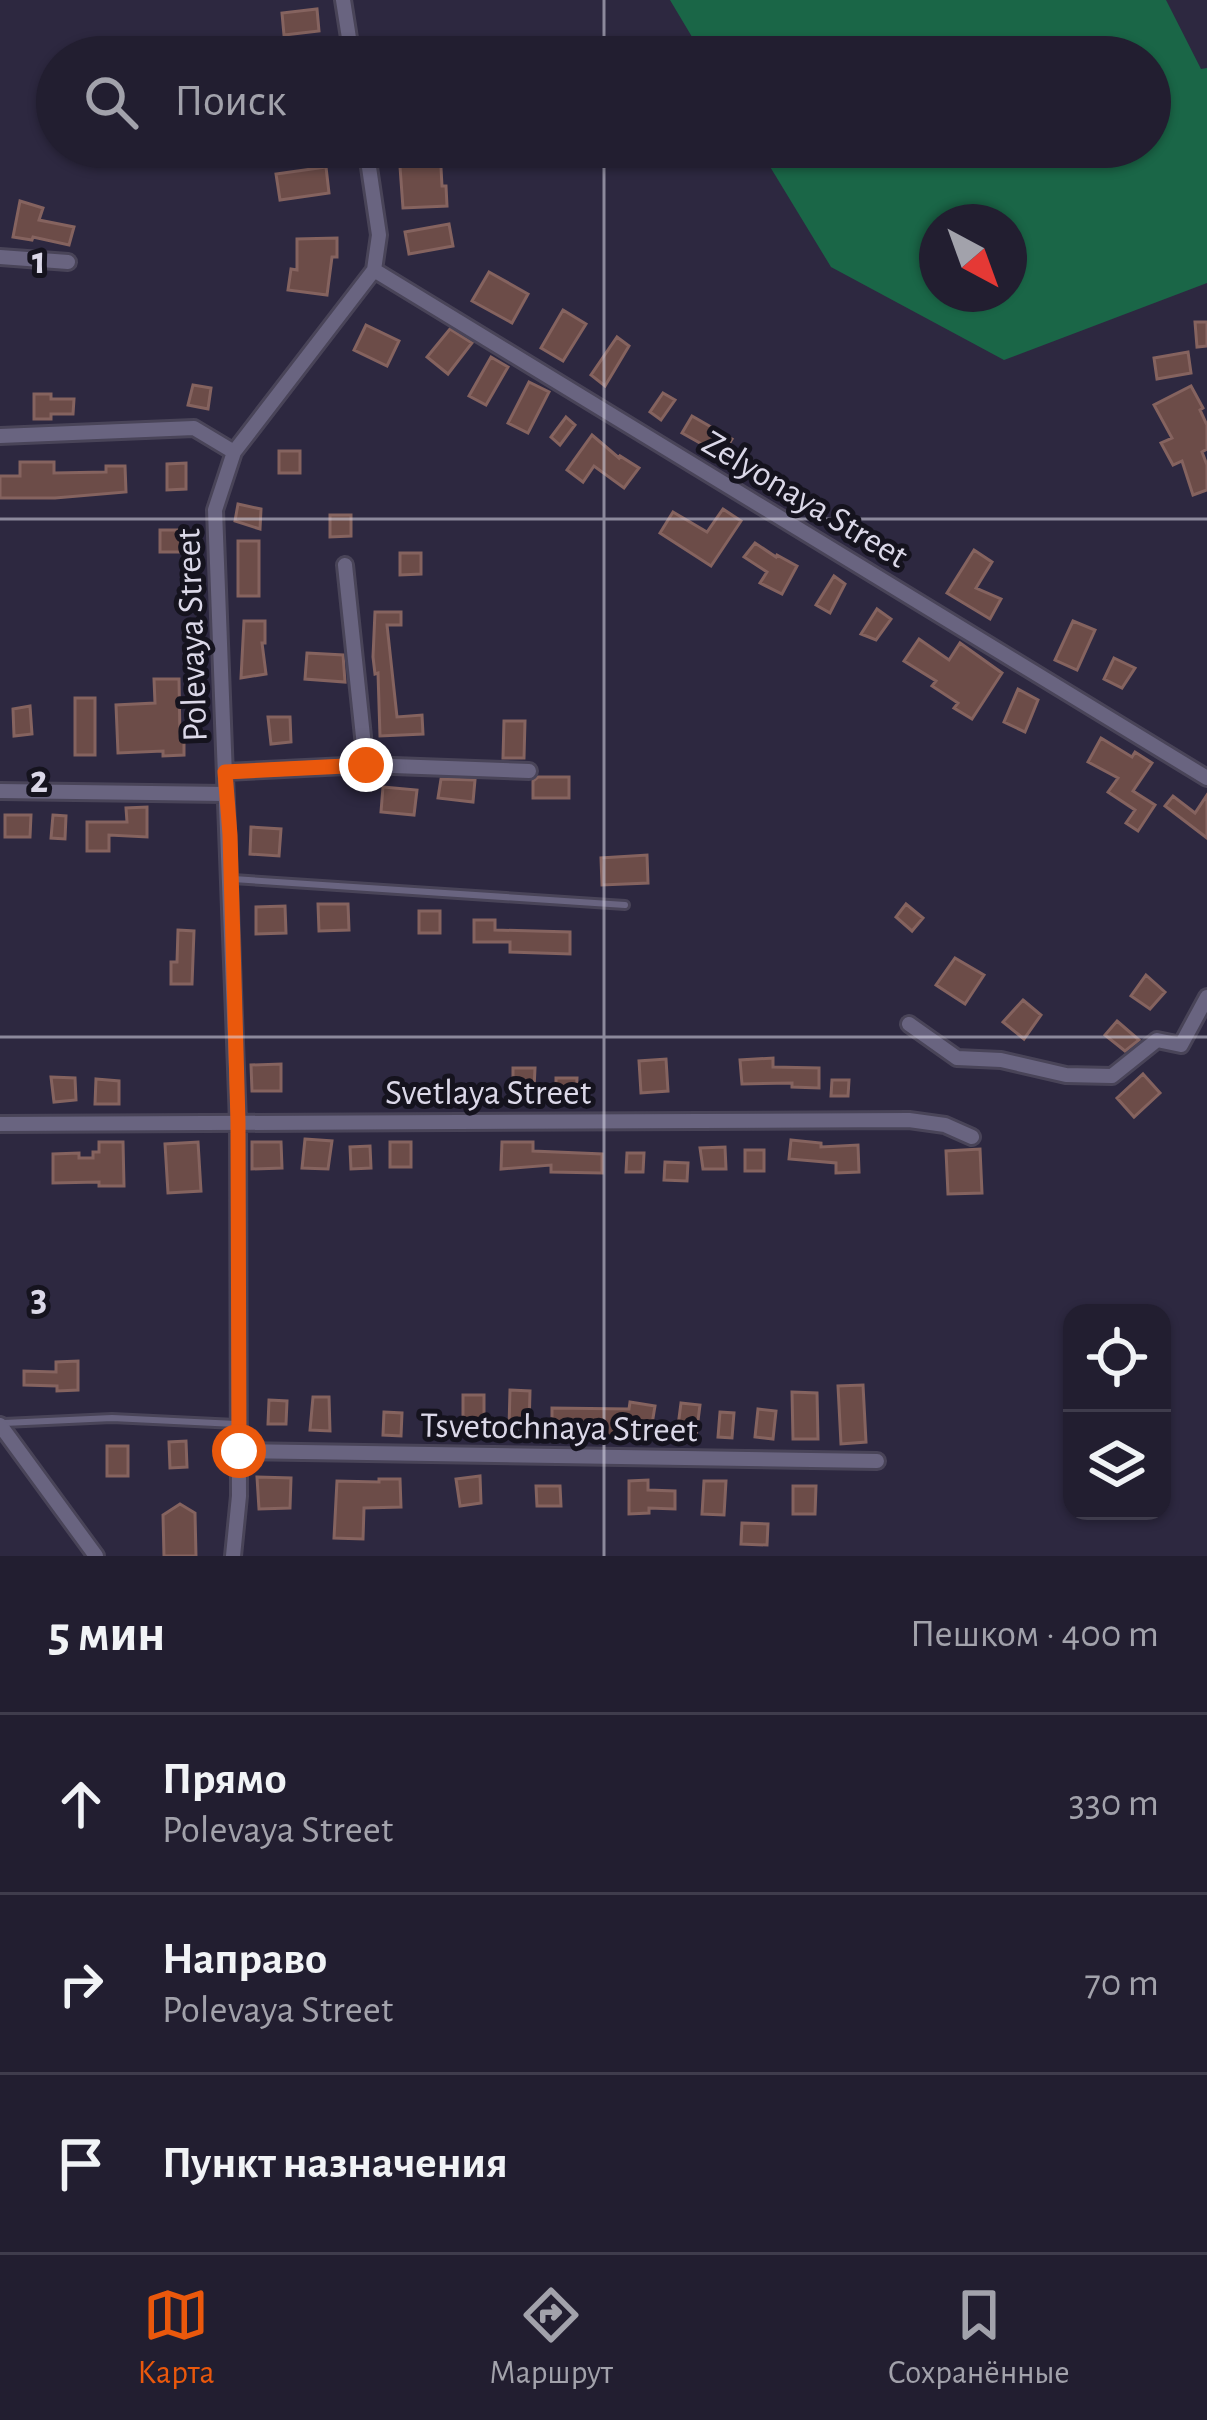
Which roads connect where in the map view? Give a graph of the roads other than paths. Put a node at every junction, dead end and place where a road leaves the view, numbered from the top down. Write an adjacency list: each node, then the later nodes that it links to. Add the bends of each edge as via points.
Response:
1 (344, 0): 2 (street)
2 (349, 36)
3 (369, 168): 6 (street, via 379,235)
4 (0, 256): 5 (street)
5 (68, 262)
6 (374, 270): 8 (street, Polevaya Street); 13 (street, Zelyonaya Street)
7 (0, 436): 8 (street, via 194,428)
8 (234, 452): 12 (street, Polevaya Street, via 215,510)
9 (345, 566): 10 (street)
10 (366, 765): 11 (street, Polevaya Street); 12 (street, Polevaya Street)
11 (529, 771)
12 (225, 772): 15 (street, Polevaya Street)
13 (1207, 778)
14 (0, 790): 15 (street)
15 (225, 794): 16 (street, Polevaya Street)
16 (230, 879): 17 (lane); 20 (street, Polevaya Street)
17 (625, 905)
18 (1207, 998): 19 (street, via 1180,1045 1156,1040 1112,1076 957,1058)
19 (909, 1024)
20 (238, 1122): 21 (street, Svetlaya Street); 22 (street, Svetlaya Street, via 909,1120); 24 (street, Polevaya Street)
21 (0, 1124)
22 (972, 1137)
23 (0, 1424): 24 (lane, via 112,1418); 27 (street)
24 (240, 1425): 25 (street, Polevaya Street)
25 (239, 1451): 26 (street, Tsvetochnaya Street); 28 (street, Polevaya Street)
26 (878, 1461)
27 (96, 1556)
28 (233, 1556)

